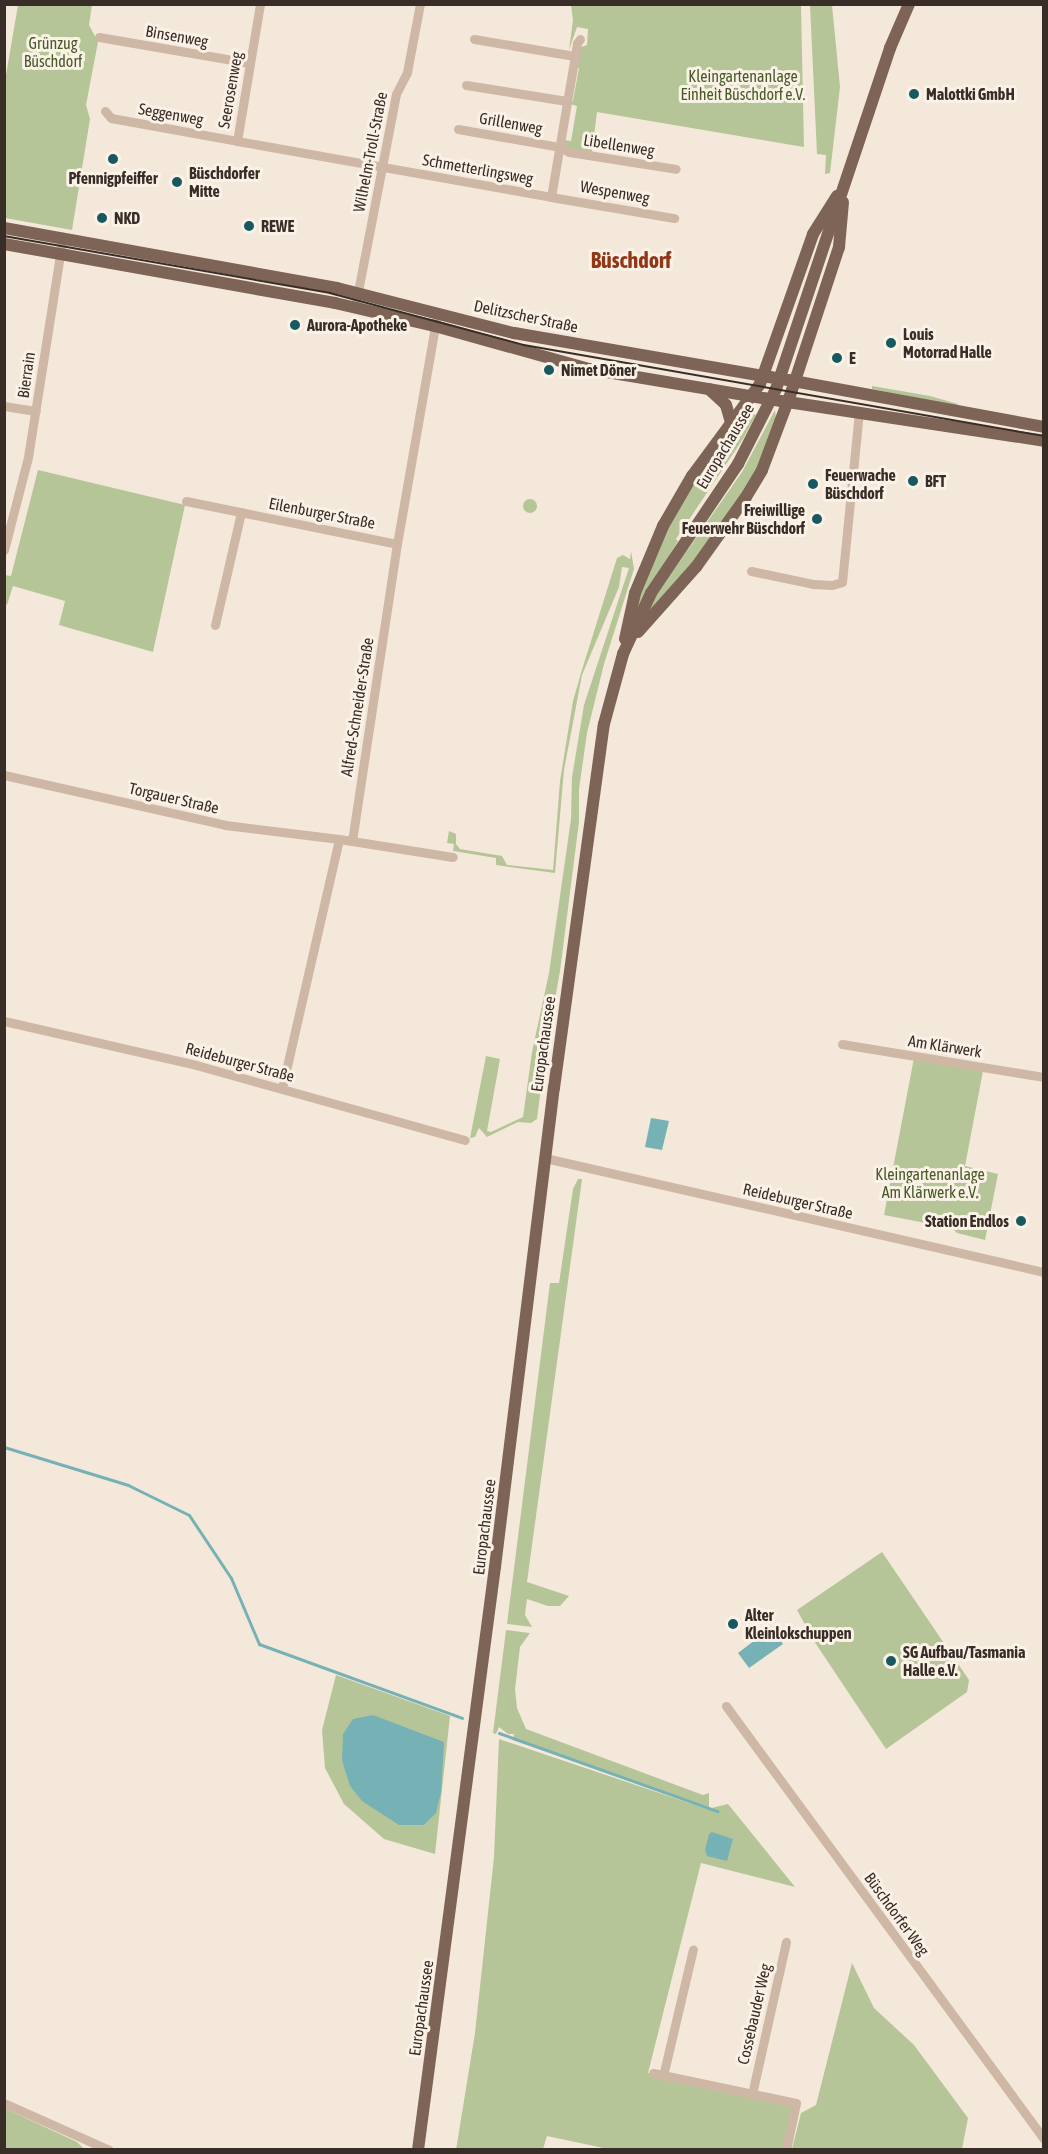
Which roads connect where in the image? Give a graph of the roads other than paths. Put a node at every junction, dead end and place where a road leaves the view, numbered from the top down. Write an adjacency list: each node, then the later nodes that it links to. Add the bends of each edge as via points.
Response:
1 (260, 4): 8 (street, Seerosenweg)
2 (420, 4): 15 (street, Wilhelm-Troll-Straße)
3 (909, 4): 17 (main road, Europachaussee, via 890,48)
4 (99, 37): 8 (street, Binsenweg)
5 (474, 39): 7 (street)
6 (580, 39): 7 (street, Schmetterlingsweg)
7 (575, 56): 10 (street, Schmetterlingsweg)
8 (250, 63): 13 (street, Seerosenweg)
9 (466, 84): 10 (street)
10 (567, 101): 14 (street, Schmetterlingsweg)
11 (105, 111): 13 (street, Seggenweg, via 111,118)
12 (458, 129): 14 (street, Grillenweg)
13 (237, 141): 15 (street, Seerosenweg)
14 (560, 147): 16 (street, Libellenweg, via 569,152); 18 (street, Schmetterlingsweg)
15 (382, 167): 18 (street, Schmetterlingsweg); 24 (street, Wilhelm-Troll-Straße)
16 (676, 169)
17 (844, 186): 28 (main road, via 813,234); 29 (main road, via 839,247); 45 (main road, Europachaussee, via 784,368 766,410 738,464 656,584)
18 (551, 197): 19 (street, Wespenweg)
19 (674, 218)
20 (4, 228): 21 (main road, Delitzscher Straße)
21 (63, 237): 23 (street, Bierrain); 24 (main road, Delitzscher Straße)
22 (4, 244): 23 (main road, Delitzscher Straße)
23 (60, 254): 25 (main road, Delitzscher Straße); 34 (street, Bierrain)
24 (358, 294): 25 (street, Wilhelm-Troll-Straße); 26 (main road, Delitzscher Straße)
25 (355, 307): 27 (main road, Delitzscher Straße)
26 (438, 312): 27 (street, Alfred-Schneider-Straße); 28 (main road, Delitzscher Straße, via 514,333)
27 (435, 326): 30 (main road, Delitzscher Straße, via 589,369); 41 (street, Alfred-Schneider-Straße)
28 (767, 376): 29 (main road, Delitzscher Straße, bridge); 31 (main road)
29 (791, 381): 32 (main road); 37 (main road, Delitzscher Straße)
30 (708, 388): 31 (main road, Delitzscher Straße); 36 (main road, via 726,405)
31 (758, 397): 32 (main road, Delitzscher Straße, bridge); 36 (main road)
32 (784, 402): 35 (main road, Delitzscher Straße); 45 (main road, via 769,454 752,489 696,567 652,614)
33 (4, 406): 34 (street)
34 (36, 411): 42 (street, Bierrain)
35 (859, 411): 38 (main road, Delitzscher Straße); 43 (street, via 842,582 813,584)
36 (731, 423): 45 (main road, via 680,494 656,541 635,593)
37 (1044, 427)
38 (1044, 441)
39 (186, 501): 40 (street, Eilenburger Straße)
40 (241, 512): 41 (street, Eilenburger Straße); 44 (street)
41 (397, 544): 48 (street, Alfred-Schneider-Straße)
42 (4, 550)
43 (751, 571)
44 (215, 625)
45 (623, 654): 55 (main road, Europachaussee, via 599,753)
46 (4, 775): 47 (street, Torgauer Straße, via 225,825)
47 (339, 839): 48 (street); 53 (street)
48 (352, 841): 49 (street)
49 (453, 857)
50 (4, 1021): 53 (street, Reideburger Straße)
51 (842, 1044): 52 (street, Am Klärwerk)
52 (1044, 1077)
53 (282, 1088): 54 (street, Reideburger Straße)
54 (465, 1140)
55 (545, 1158): 56 (street, Reideburger Straße); 67 (main road, Europachaussee)
56 (1044, 1272)
57 (726, 1706): 64 (street, Büschdorfer Weg)
58 (786, 1942): 62 (street, Cossebauder Weg)
59 (693, 1949): 61 (street)
60 (653, 2073): 61 (street)
61 (663, 2076): 62 (street)
62 (752, 2094): 68 (street, via 796,2103)
63 (4, 2103): 65 (street)
64 (1044, 2139)
65 (98, 2147): 66 (street)
66 (109, 2150)
67 (418, 2150)
68 (786, 2150)

